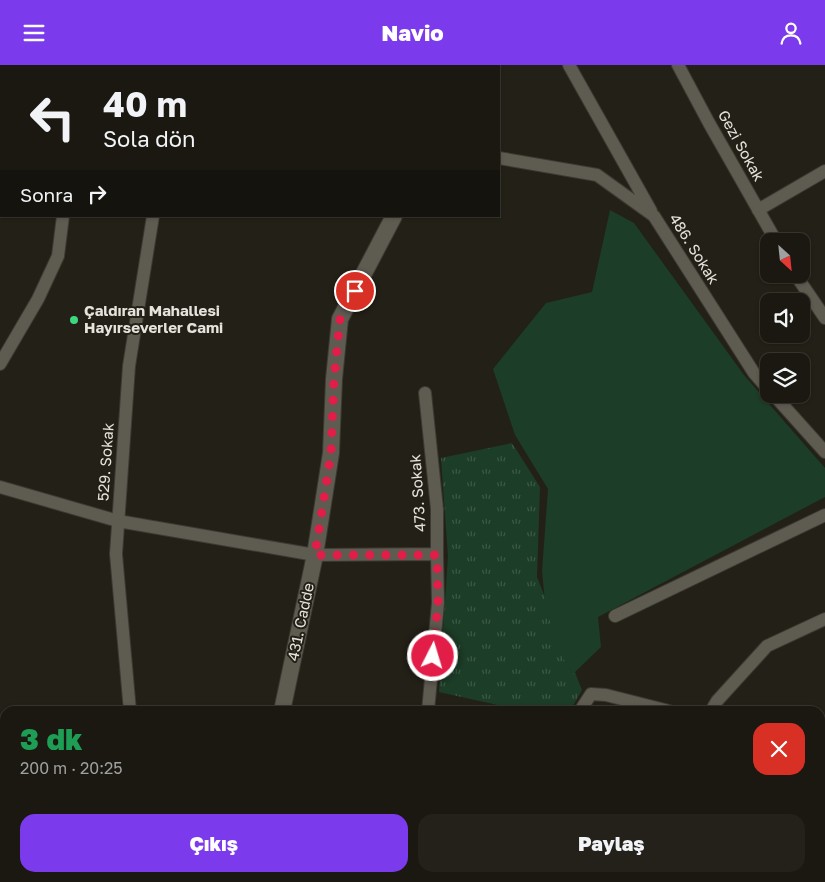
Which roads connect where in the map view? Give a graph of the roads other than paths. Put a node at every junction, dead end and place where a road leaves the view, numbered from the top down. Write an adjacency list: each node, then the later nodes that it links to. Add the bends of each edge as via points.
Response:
1 (569, 65): 6 (street)
2 (678, 65): 5 (street, Gezi Sokak)
3 (500, 158): 6 (street, 486. Sokak, via 597,175)
4 (825, 171): 5 (street)
5 (758, 210): 10 (street, Gezi Sokak)
6 (654, 216): 14 (street, 486. Sokak)
7 (64, 217): 13 (street, via 58,256 38,299)
8 (153, 217): 20 (street, 529. Sokak, via 129,366)
9 (393, 217): 21 (street, 431. Cadde, via 340,319 331,453)
10 (771, 233)
11 (801, 283): 12 (street)
12 (825, 318)
13 (0, 364)
14 (760, 380)
15 (425, 393): 22 (street, 473. Sokak, via 437,509)
16 (780, 403): 17 (street)
17 (825, 451)
18 (0, 487): 20 (street)
19 (825, 515): 23 (street)
20 (118, 521): 21 (street); 25 (street, 529. Sokak, via 116,554)
21 (315, 555): 22 (street); 26 (street, 431. Cadde)
22 (437, 555): 27 (street, 473. Sokak, via 438,603)
23 (615, 616)
24 (825, 619): 30 (street, via 767,646)
25 (130, 706)
26 (283, 706)
27 (428, 706)
28 (583, 706): 29 (street, via 590,694)
29 (649, 706)
30 (714, 706)

